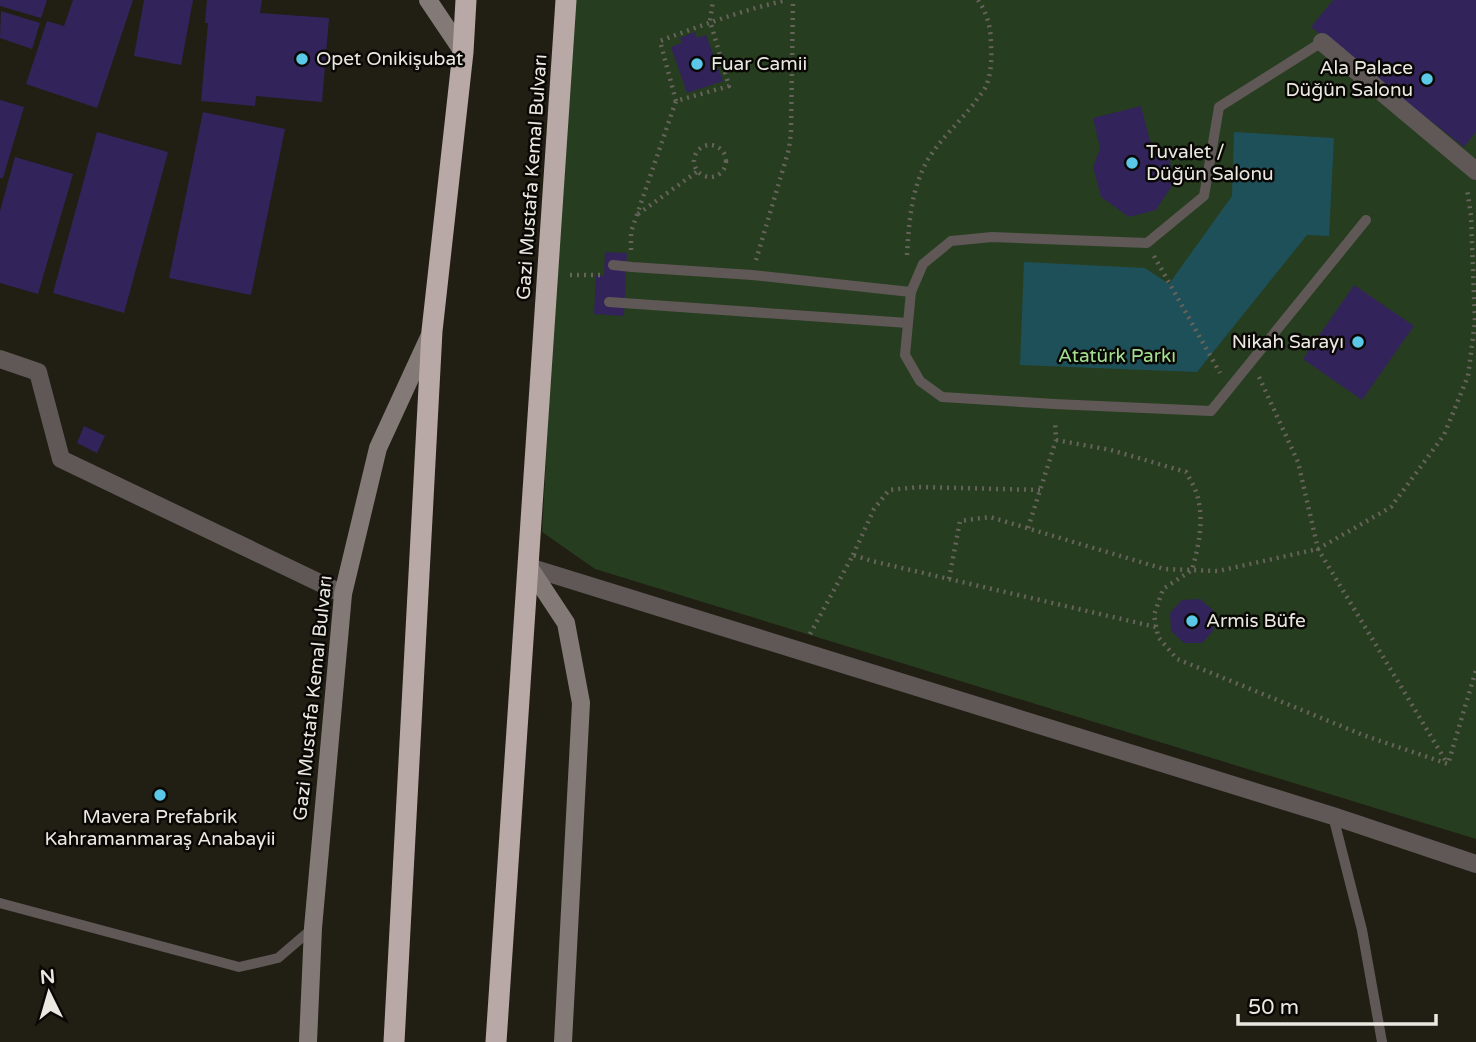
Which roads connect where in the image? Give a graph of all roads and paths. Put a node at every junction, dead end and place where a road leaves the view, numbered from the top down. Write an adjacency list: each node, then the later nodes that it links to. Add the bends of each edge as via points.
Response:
1 (428, 0): 10 (street)
2 (466, 0): 10 (highway, Gazi Mustafa Kemal Bulvarı)
3 (566, 0): 19 (highway, Gazi Mustafa Kemal Bulvarı)
4 (713, 0): 8 (path)
5 (787, 0): 8 (path)
6 (793, 0): 20 (path, via 789,149)
7 (978, 0): 21 (path, via 991,29 987,86 927,161 914,192)
8 (710, 21): 11 (path, via 660,41); 11 (path, via 729,86)
9 (1322, 42): 12 (street); 16 (lane, via 1219,107 1204,196)
10 (463, 52): 24 (highway, Gazi Mustafa Kemal Bulvarı)
11 (676, 101): 14 (path)
12 (1470, 165): 30 (path, via 1475,322 1468,376 1444,435 1391,507)
13 (698, 171): 13 (path, via 706,177 717,176 726,164 725,154 712,145 702,147 695,155); 14 (path)
14 (637, 214): 18 (path, via 631,232)
15 (1366, 220): 26 (lane)
16 (1147, 243): 21 (lane, via 992,237 951,241 923,264); 27 (path)
17 (613, 265): 18 (lane)
18 (632, 267): 19 (path, via 632,276); 20 (lane)
19 (548, 275): 32 (highway, Gazi Mustafa Kemal Bulvarı)
20 (752, 275): 21 (lane)
21 (908, 292): 23 (lane)
22 (609, 302): 23 (lane)
23 (908, 323): 27 (lane, via 905,355 920,381 942,397 1211,411)
24 (432, 331): 35 (street, Gazi Mustafa Kemal Bulvarı, via 378,448); 45 (highway, Gazi Mustafa Kemal Bulvarı)
25 (0, 359): 35 (street, via 38,372 61,459)
26 (1252, 361): 27 (lane); 30 (path, via 1298,461)
27 (1229, 389)
28 (1042, 490): 29 (path); 31 (path, via 889,490 874,509); 33 (path, via 1056,440 1186,472 1196,492 1201,523)
29 (1028, 528): 33 (path, via 1164,569); 34 (path, via 990,517 960,521)
30 (1318, 549): 33 (path, via 1219,571); 39 (path)
31 (853, 555): 34 (path); 37 (path)
32 (529, 567): 37 (street); 46 (highway, Gazi Mustafa Kemal Bulvarı); 47 (street, via 566,623 581,703)
33 (1192, 570): 36 (path, via 1163,589 1154,615)
34 (949, 579): 36 (path)
35 (343, 594): 43 (street, Gazi Mustafa Kemal Bulvarı)
36 (1156, 627): 39 (path, via 1158,637 1177,659 1363,735)
37 (800, 652): 40 (street)
38 (1476, 670): 39 (path)
39 (1448, 764)
40 (1333, 816): 41 (street); 48 (lane, via 1362,930)
41 (1476, 864)
42 (0, 903): 43 (lane, via 239,967 278,958)
43 (313, 928): 44 (street, Gazi Mustafa Kemal Bulvarı)
44 (308, 1042)
45 (394, 1042)
46 (496, 1042)
47 (562, 1042)
48 (1382, 1042)

